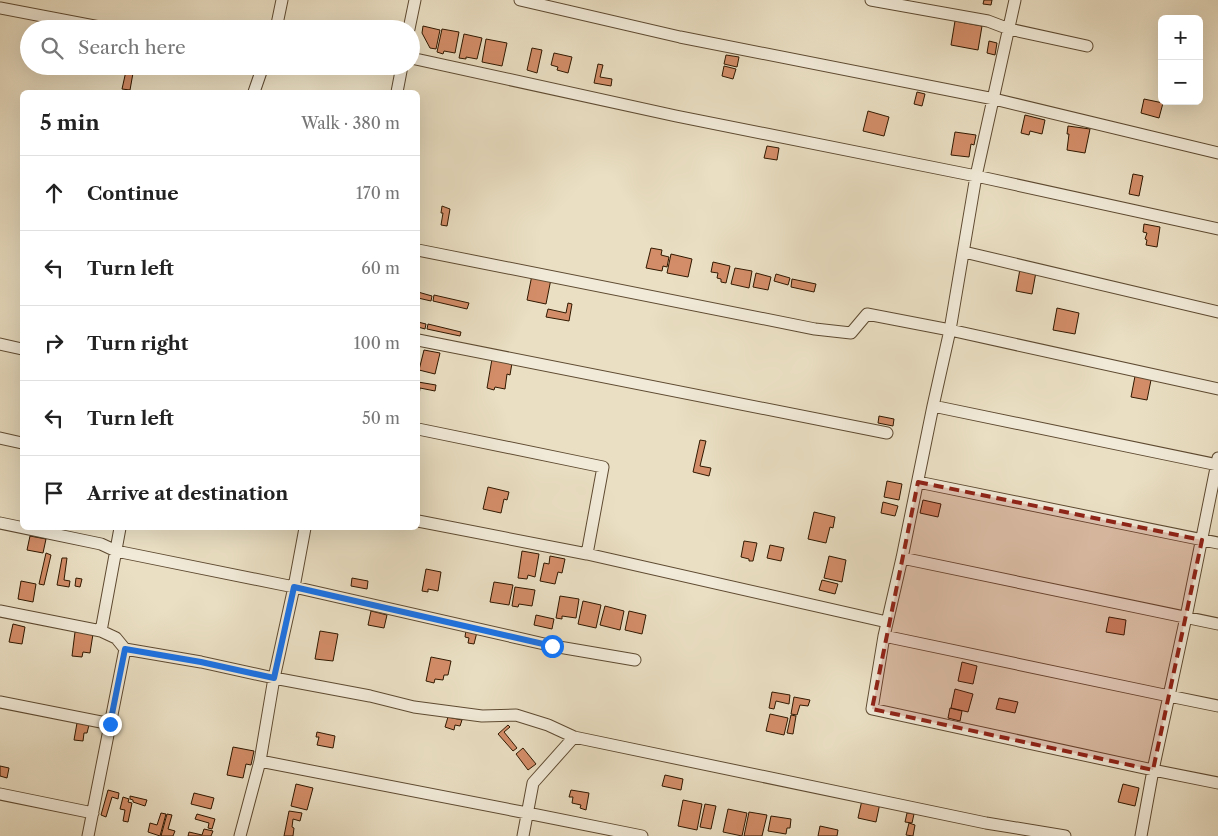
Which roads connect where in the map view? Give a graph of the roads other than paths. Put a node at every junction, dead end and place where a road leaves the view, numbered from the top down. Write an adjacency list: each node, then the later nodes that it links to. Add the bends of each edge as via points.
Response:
1 (282, 0): 8 (street)
2 (414, 0): 9 (street)
3 (520, 0): 17 (street, via 680,37)
4 (871, 0): 10 (street, via 988,21)
5 (1015, 0): 10 (street)
6 (0, 8): 7 (street)
7 (63, 20)
8 (281, 20)
9 (411, 20)
10 (1009, 29): 11 (street); 17 (street)
11 (1087, 46)
12 (420, 60): 19 (street, via 676,116)
13 (260, 75): 15 (street)
14 (400, 75): 16 (street)
15 (255, 90)
16 (397, 90)
17 (994, 99): 18 (street); 19 (street)
18 (1218, 153)
19 (976, 176): 20 (street); 22 (street)
20 (1218, 229)
21 (420, 250): 24 (street, via 815,329 851,333 867,314)
22 (964, 252): 23 (street); 24 (street)
23 (1218, 312)
24 (950, 330): 28 (street); 29 (street)
25 (420, 340): 31 (street)
26 (0, 344): 27 (street)
27 (20, 349)
28 (1218, 389)
29 (933, 406): 34 (street); 35 (street)
30 (420, 429): 45 (street, via 603,467)
31 (887, 433)
32 (0, 438): 33 (street)
33 (20, 443)
34 (1218, 463): 42 (street)
35 (918, 482): 42 (street); 46 (street)
36 (420, 521): 45 (street)
37 (0, 523): 38 (street)
38 (20, 527)
39 (34, 530): 44 (street, via 101,544)
40 (120, 530): 44 (street)
41 (306, 530): 47 (street)
42 (1202, 540): 43 (street); 49 (street)
43 (1218, 543)
44 (116, 551): 47 (street); 52 (street)
45 (587, 554): 50 (street)
46 (902, 558): 49 (street); 50 (street)
47 (294, 587): 55 (street, via 552,646); 56 (street)
48 (0, 610): 52 (street)
49 (1186, 617): 51 (street); 57 (street)
50 (887, 622): 53 (street)
51 (1218, 624)
52 (101, 631): 54 (street, via 116,638)
53 (884, 636): 57 (street); 63 (street, via 872,709)
54 (125, 649): 56 (street); 60 (street)
55 (635, 660)
56 (274, 678): 61 (street, via 414,707 482,716 516,715); 62 (street)
57 (1168, 696): 59 (street); 63 (street)
58 (0, 702): 60 (street)
59 (1218, 706)
60 (110, 724): 67 (street)
61 (574, 737): 66 (street, via 533,783); 72 (street, via 986,823)
62 (260, 761): 66 (street); 69 (street)
63 (1153, 770): 64 (street); 73 (street)
64 (1218, 783)
65 (0, 794): 67 (street)
66 (527, 812): 70 (street); 71 (street)
67 (92, 813): 68 (street)
68 (88, 836)
69 (240, 836)
70 (523, 836)
71 (642, 836)
72 (1065, 836)
73 (1141, 836)

